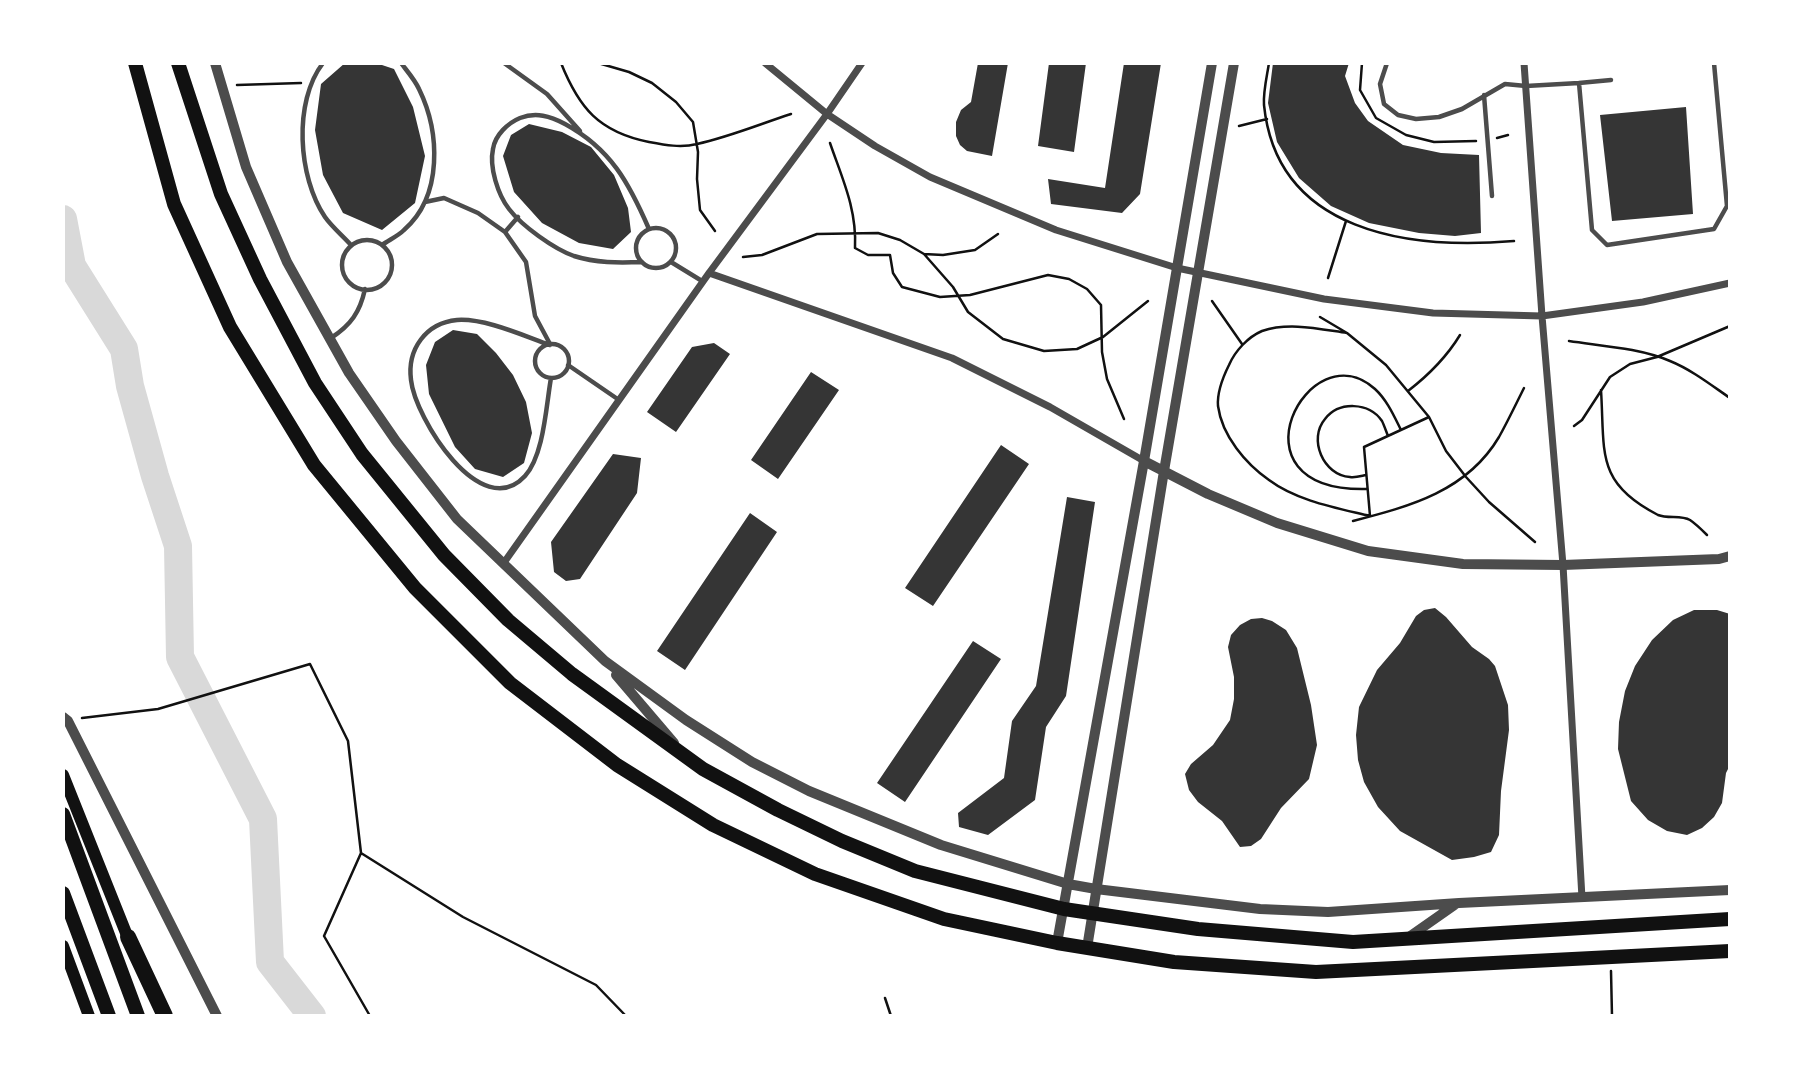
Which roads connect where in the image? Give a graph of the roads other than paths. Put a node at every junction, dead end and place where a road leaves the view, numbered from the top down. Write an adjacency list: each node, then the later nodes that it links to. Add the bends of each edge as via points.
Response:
1 (135, 63): 62 (main road, via 174,204 230,327 314,465 415,588 510,683 617,765 713,825 814,874 944,919)
2 (178, 63): 48 (main road, via 221,194 260,279 315,383 362,454 443,555 508,620 572,674)
3 (215, 63): 36 (street, via 246,167 287,262)
4 (323, 63): 25 (lane, via 306,98 302,139 311,185 325,217)
5 (401, 63): 21 (lane, via 419,88 432,123 435,170)
6 (504, 63): 19 (lane, via 547,94)
7 (765, 63): 18 (street)
8 (862, 63): 18 (street)
9 (1212, 63): 29 (street)
10 (1234, 63): 30 (street)
11 (1387, 63): 17 (lane, via 1380,84 1384,104 1398,115 1439,117)
12 (1524, 63): 16 (street)
13 (1714, 63): 15 (lane, via 1727,206 1714,229 1607,245 1592,230)
14 (1611, 80): 15 (lane)
15 (1579, 83): 16 (lane)
16 (1526, 86): 17 (lane, via 1505,85); 35 (street)
17 (1484, 96): 20 (lane)
18 (827, 114): 29 (street, via 930,177 1056,230); 31 (street)
19 (583, 134): 22 (lane, via 555,119 531,114 508,123 493,148 495,179); 23 (lane, via 611,158 633,191)
20 (1492, 196)
21 (425, 202): 24 (lane, via 443,198 478,213); 26 (lane, via 406,229)
22 (517, 217): 24 (lane); 27 (lane, via 571,255 603,263)
23 (649, 229): 27 (lane, via 636,244); 28 (lane, via 663,229 674,237 676,250)
24 (505, 232): 37 (lane, via 526,262 535,316)
25 (351, 245): 26 (lane, via 367,240); 34 (lane, via 342,268 350,283)
26 (382, 245): 34 (lane, via 391,258 390,274 380,285)
27 (642, 262): 28 (lane, via 653,268)
28 (671, 262): 32 (lane)
29 (1177, 268): 30 (street); 41 (street)
30 (1198, 272): 35 (street, via 1324,299 1433,313); 42 (street)
31 (709, 273): 32 (street); 41 (street, via 952,358)
32 (703, 282): 40 (street)
33 (1730, 283): 35 (street, via 1643,302)
34 (365, 289): 36 (lane, via 354,320)
35 (1542, 316): 45 (street)
36 (330, 339): 44 (street, via 396,441 457,519)
37 (550, 345): 38 (lane, via 564,350); 39 (lane, via 537,352 535,364 540,374); 39 (lane, via 477,321 456,320 427,330 415,348 411,379 418,404 454,463 493,488 508,488 524,478 535,462)
38 (568, 365): 39 (lane, via 562,375); 40 (lane)
39 (551, 379)
40 (619, 400): 44 (street)
41 (1144, 461): 42 (street); 51 (street)
42 (1164, 471): 45 (street, via 1277,523 1367,551 1463,564); 52 (street)
43 (1730, 556): 45 (street)
44 (503, 564): 46 (street)
45 (1563, 565): 55 (street)
46 (605, 661): 48 (street); 51 (street, via 752,762 810,791 941,845)
47 (66, 719): 71 (street)
48 (687, 758): 57 (main road, via 778,810 915,871)
49 (63, 775): 60 (main road)
50 (63, 814): 68 (main road)
51 (1069, 884): 52 (street); 57 (street)
52 (1096, 888): 56 (street, via 1260,909 1328,912); 58 (street)
53 (1730, 890): 55 (street)
54 (63, 893): 67 (main road)
55 (1582, 898): 56 (street)
56 (1459, 903): 61 (street)
57 (1064, 909): 58 (main road); 62 (street)
58 (1092, 913): 61 (main road, via 1198,929 1340,941); 64 (street)
59 (1730, 919): 61 (main road)
60 (128, 937): 69 (main road); 70 (highway)
61 (1406, 939)
62 (1057, 943): 64 (main road)
63 (63, 946): 66 (main road)
64 (1087, 948): 65 (main road, via 1174,962 1316,972)
65 (1730, 951)
66 (89, 1016)
67 (109, 1016)
68 (138, 1016)
69 (156, 1016)
70 (165, 1016)
71 (218, 1016)

